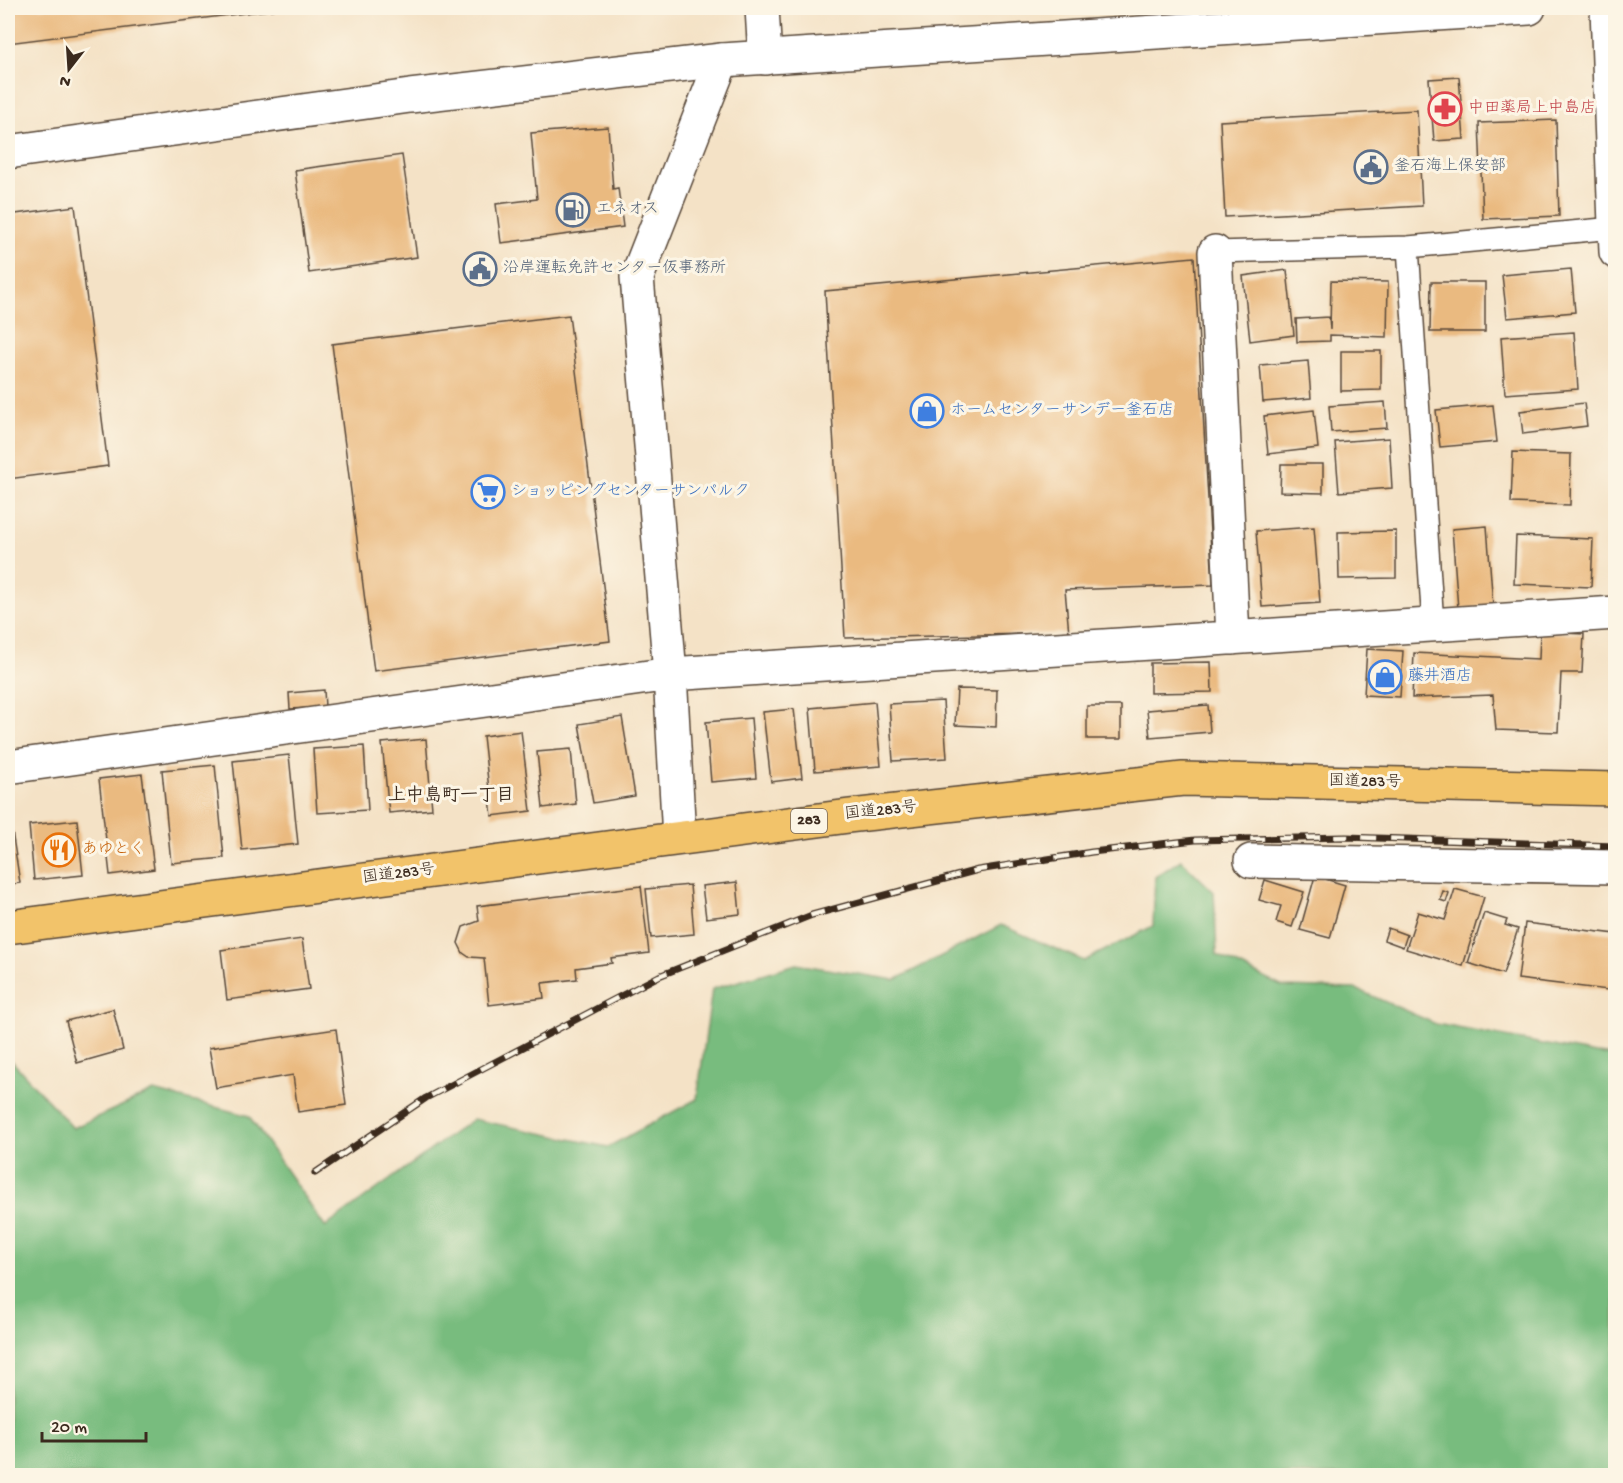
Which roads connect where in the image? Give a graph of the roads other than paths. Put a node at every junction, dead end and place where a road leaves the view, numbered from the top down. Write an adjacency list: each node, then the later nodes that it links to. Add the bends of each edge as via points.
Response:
1 (762, 8): 4 (street)
2 (1529, 8): 4 (street)
3 (1607, 8): 7 (street)
4 (765, 58): 5 (street)
5 (722, 60): 6 (street, via 410,96); 13 (street, via 638,277)
6 (8, 152)
7 (1615, 240): 8 (lane)
8 (1408, 247): 9 (lane); 11 (lane)
9 (1215, 252): 12 (street)
10 (1616, 613): 11 (street)
11 (1433, 625): 12 (street)
12 (1233, 638): 13 (street)
13 (670, 674): 14 (street); 16 (street)
14 (8, 766)
15 (1616, 789): 16 (highway, 国道283号 / 283, via 1183,779)
16 (679, 838): 19 (highway, 国道283号 / 283)
17 (1251, 861): 18 (street)
18 (1616, 867)
19 (8, 927)

